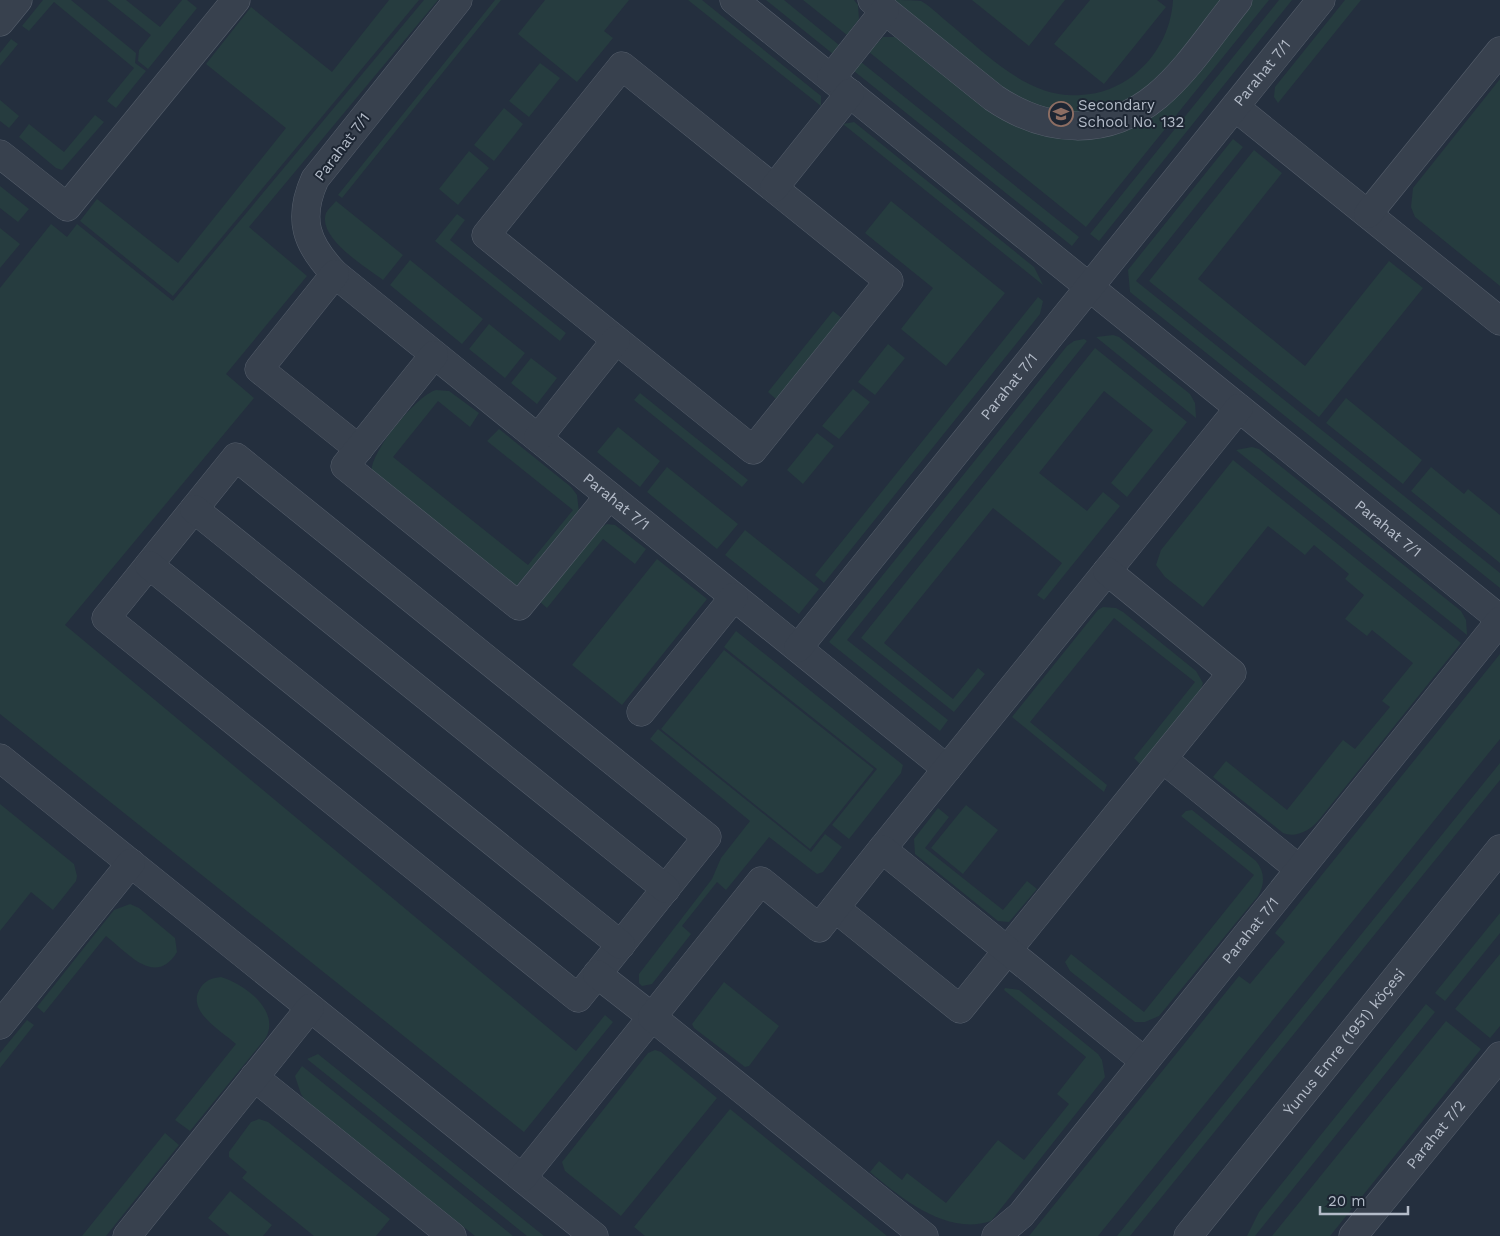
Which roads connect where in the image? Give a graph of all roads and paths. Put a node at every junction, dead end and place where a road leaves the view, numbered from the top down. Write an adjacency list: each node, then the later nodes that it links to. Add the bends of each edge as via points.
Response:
1 (18, 0): 8 (street)
2 (236, 0): 12 (street, via 67,207)
3 (458, 0): 15 (street, Parahat 7/1, via 328,161 307,198 304,212 312,246)
4 (734, 0): 10 (street, Parahat 7/1)
5 (1238, 0): 7 (street, via 1157,96 1136,111 1088,126 1063,126 1015,112)
6 (1321, 0): 11 (street, Parahat 7/1)
7 (878, 5): 10 (street)
8 (0, 22)
9 (1500, 51): 14 (street)
10 (840, 86): 13 (street); 16 (street, Parahat 7/1)
11 (1235, 107): 14 (street); 16 (street, Parahat 7/1)
12 (0, 154)
13 (774, 188): 18 (street, via 889,281 753,450); 18 (street, via 622,66 486,235)
14 (1368, 214): 17 (street)
15 (335, 274): 19 (street, Parahat 7/1); 22 (street, via 259,369)
16 (1089, 287): 20 (street, Parahat 7/1); 29 (street, Parahat 7/1)
17 (1500, 321)
18 (616, 340): 21 (street)
19 (434, 355): 21 (street, Parahat 7/1); 22 (street)
20 (1239, 408): 26 (street); 28 (street, Parahat 7/1)
21 (538, 438): 23 (street, Parahat 7/1)
22 (359, 449): 23 (street, via 345,466 519,606)
23 (609, 496): 27 (street, Parahat 7/1)
24 (194, 509): 25 (street); 38 (street); 38 (street, via 236,457 708,837)
25 (149, 565): 40 (street); 42 (street, via 106,618 578,998)
26 (1107, 571): 32 (street, via 1232,673); 33 (street)
27 (734, 597): 29 (street, Parahat 7/1); 30 (street)
28 (1500, 620): 37 (street, Parahat 7/1)
29 (798, 648): 33 (street)
30 (641, 712)
31 (0, 758): 36 (street)
32 (1162, 759): 37 (street); 41 (street)
33 (947, 769): 34 (street)
34 (882, 849): 39 (street); 41 (street)
35 (1500, 849): 55 (street, Ýunus Emre (1951) köçesi)
36 (130, 863): 43 (street); 45 (street)
37 (1299, 869): 47 (street, Parahat 7/1)
38 (666, 888): 40 (street)
39 (835, 908): 41 (street, via 960,1009); 44 (street, via 819,928 762,881)
40 (621, 945): 42 (street)
41 (1008, 951): 47 (street)
42 (597, 974): 44 (street)
43 (310, 1008): 48 (street); 49 (street)
44 (652, 1017): 49 (street); 53 (street)
45 (0, 1025)
46 (1500, 1056): 56 (street, Parahat 7/2)
47 (1144, 1061): 54 (street, Parahat 7/1, via 1021,1214)
48 (254, 1077): 50 (street); 51 (street)
49 (522, 1178): 52 (street)
50 (127, 1236)
51 (452, 1236)
52 (594, 1236)
53 (924, 1236)
54 (996, 1236)
55 (1188, 1236)
56 (1353, 1236)

